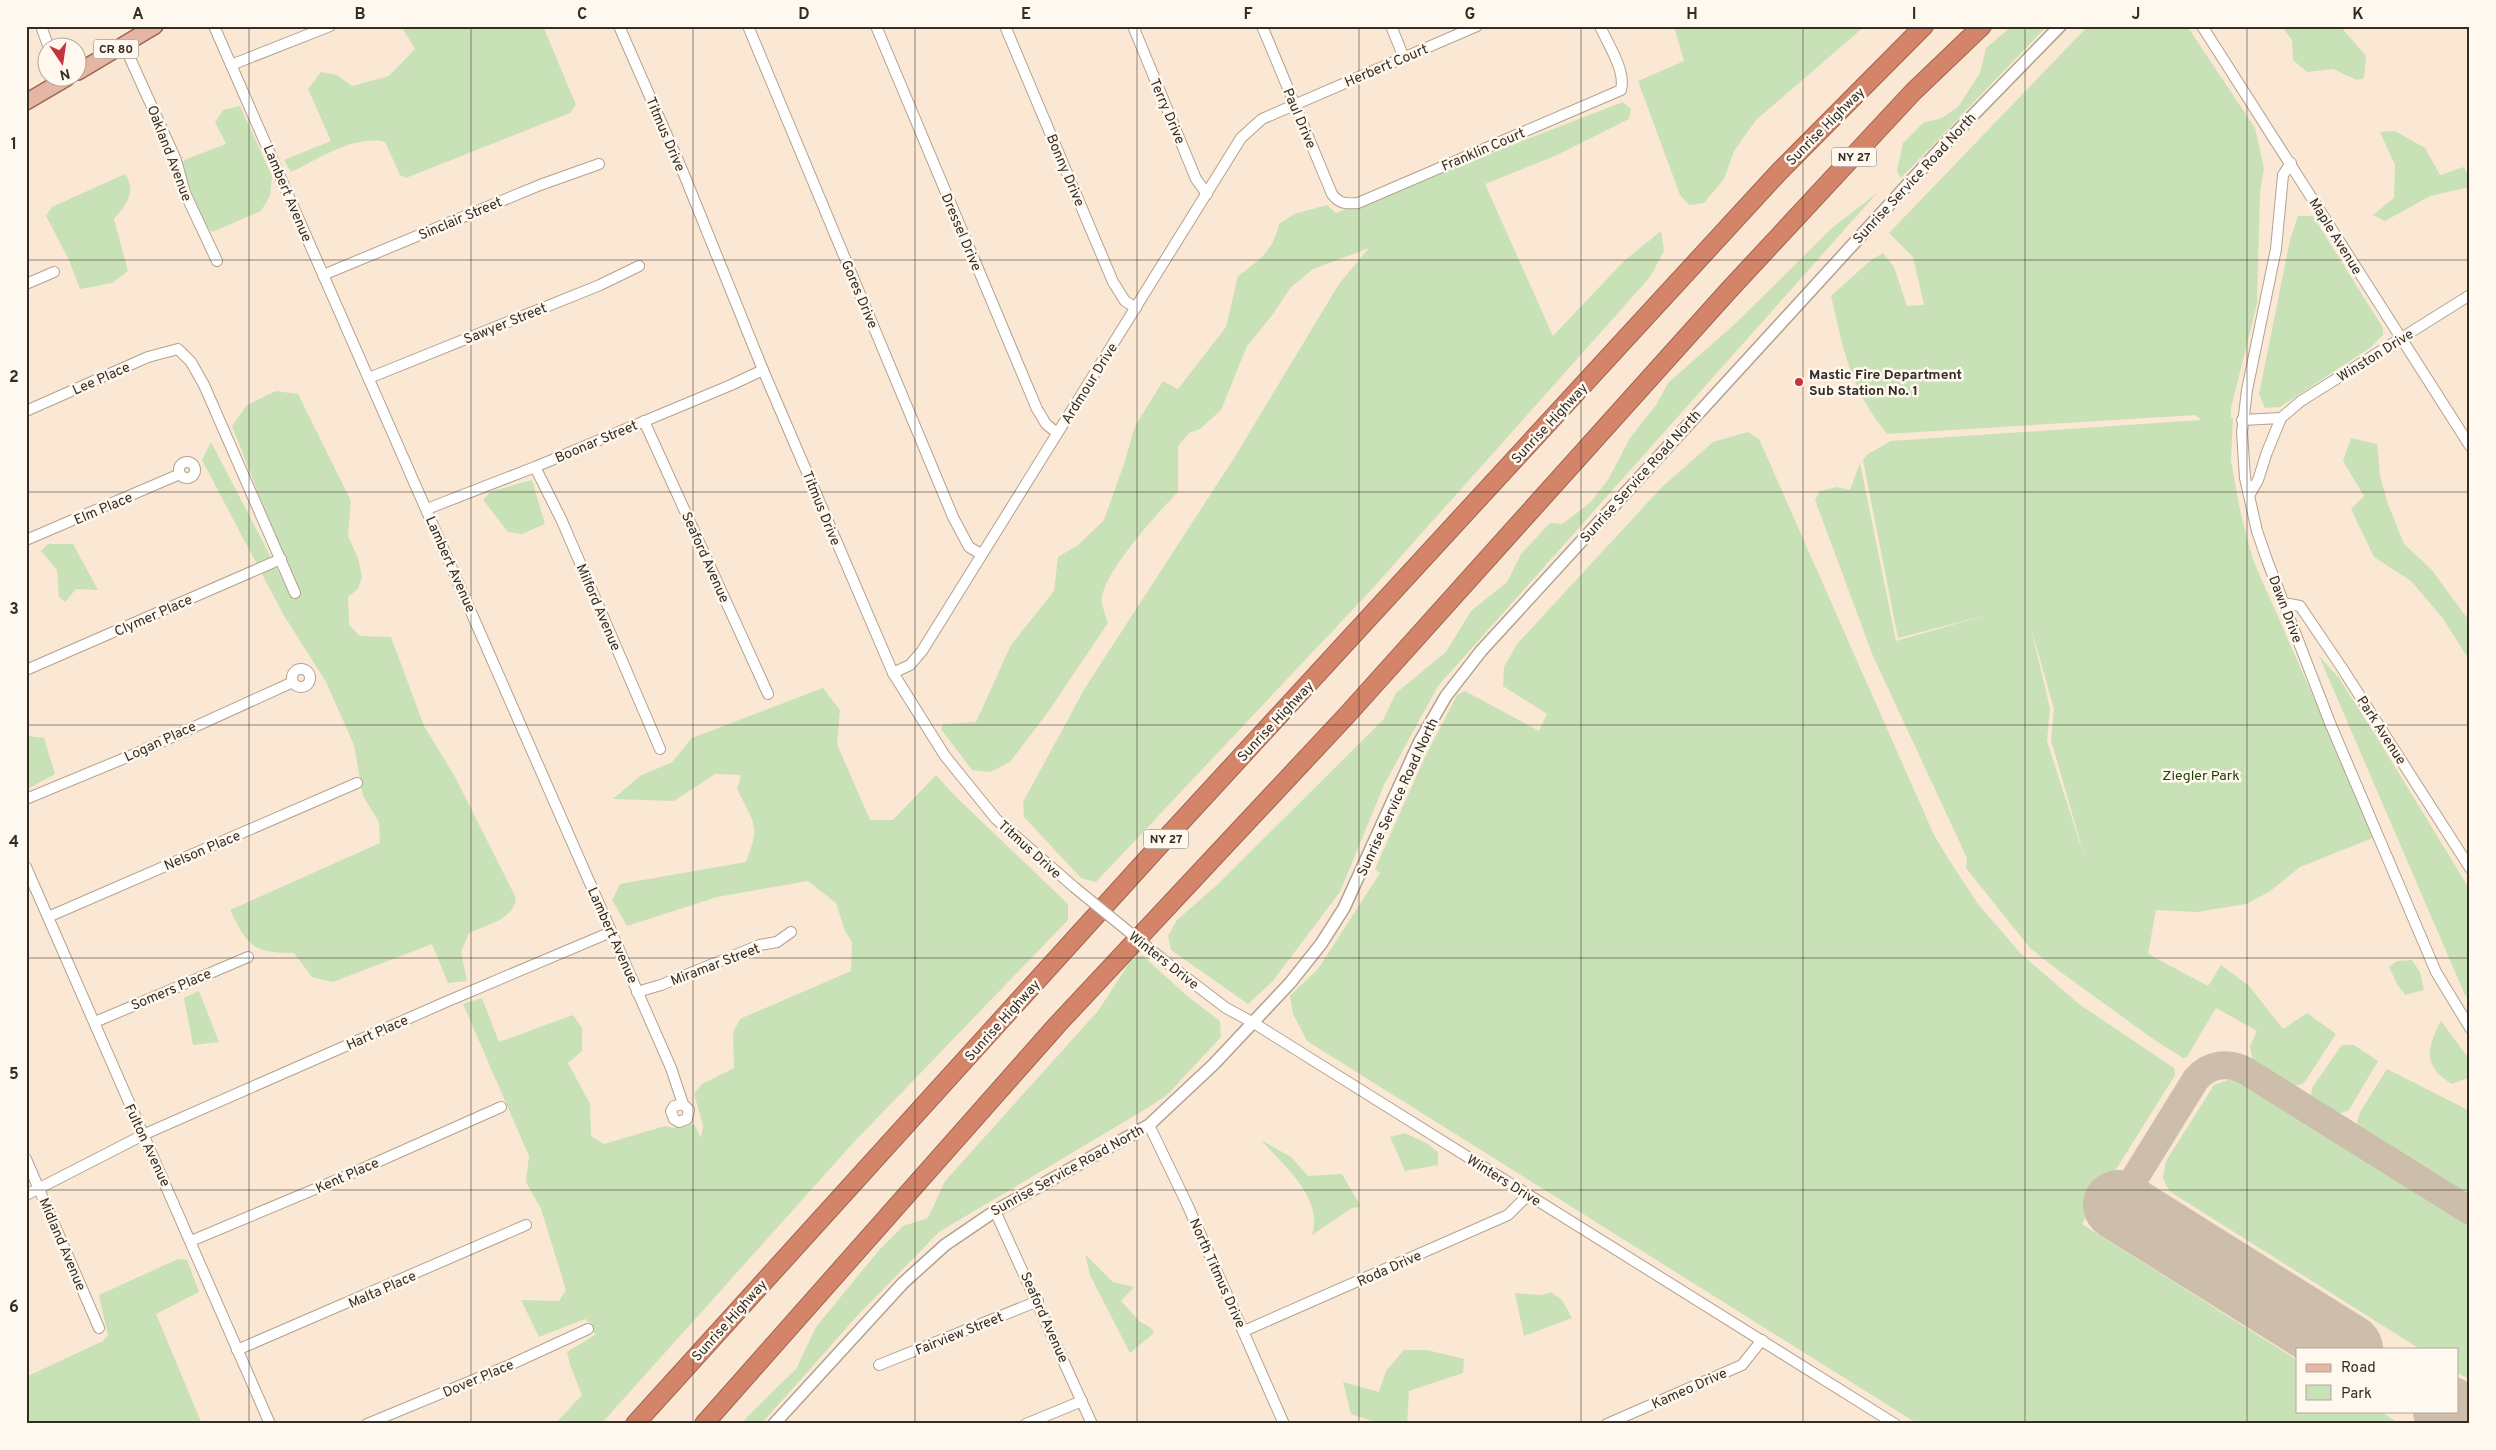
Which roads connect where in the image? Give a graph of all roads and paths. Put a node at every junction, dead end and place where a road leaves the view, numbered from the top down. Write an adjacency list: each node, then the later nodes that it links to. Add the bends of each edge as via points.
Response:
1 (41, 26): 18 (street)
2 (155, 26): 19 (main road, CR 80)
3 (214, 26): 21 (street, Lambert Avenue)
4 (330, 26): 21 (street)
5 (619, 26): 38 (street, Titmus Drive, via 683,172)
6 (748, 26): 51 (street, Gores Drive, via 953,517 969,546)
7 (876, 26): 44 (street, Dressel Drive, via 1037,409 1046,424)
8 (1005, 26): 36 (street, Bonny Drive, via 1113,282 1125,301)
9 (1133, 26): 28 (street, Terry Drive, via 1196,178)
10 (1262, 26): 25 (street, Paul Drive)
11 (1391, 26): 20 (street)
12 (1477, 26): 20 (street, Herbert Court)
13 (1600, 26): 29 (street, Franklin Court, via 1623,82 1620,90 1358,203)
14 (1924, 26): 94 (highway, Sunrise Highway / NY 27, via 1772,180 1158,847)
15 (1982, 26): 95 (highway, NY 27, via 1913,92 1729,290 1347,715 1057,1025)
16 (2060, 26): 71 (street, Sunrise Service Road North, via 1942,147 1481,651 1446,696 1419,743 1354,890 1333,927 1305,965)
17 (2202, 26): 27 (street, Maple Avenue)
18 (45, 38)
19 (124, 45): 22 (main road, CR 80); 30 (street, Oakland Avenue, via 176,160 185,193)
20 (1404, 58): 25 (street, Herbert Court)
21 (231, 65): 33 (street, Lambert Avenue)
22 (88, 66)
23 (49, 88): 24 (main road)
24 (26, 102)
25 (1294, 105): 28 (street, Ardmour Drive, via 1262,119 1241,138); 29 (street, Paul Drive, via 1335,200)
26 (599, 164): 33 (street, Sinclair Street, via 540,185)
27 (2291, 164): 37 (street, Maple Avenue); 43 (street, Dawn Drive, via 2283,175 2276,249)
28 (1207, 194): 36 (street, Ardmour Drive)
29 (1344, 204)
30 (216, 261)
31 (639, 266): 39 (street, Sawyer Street)
32 (54, 272): 34 (street)
33 (323, 276): 39 (street, Lambert Avenue)
34 (26, 284)
35 (2470, 295): 37 (street, Winston Drive)
36 (1136, 308): 44 (street, Ardmour Drive)
37 (2401, 339): 41 (street, Winston Drive, via 2301,402); 45 (street, Maple Avenue)
38 (763, 370): 42 (street, Boonar Street); 56 (street, Titmus Drive)
39 (369, 378): 49 (street, Lambert Avenue)
40 (26, 411): 52 (street, Lee Place, via 148,357 178,349 191,362 204,385)
41 (2282, 418): 43 (street); 48 (street, Winston Drive)
42 (644, 420): 46 (street, Boonar Street); 58 (street, Seaford Avenue)
43 (2242, 420): 48 (street, Dawn Drive, via 2243,465)
44 (1057, 433): 51 (street, Ardmour Drive)
45 (2470, 446)
46 (535, 468): 49 (street, Boonar Street); 59 (street, Milford Avenue, via 562,521)
47 (180, 474): 50 (street, Elm Place)
48 (2250, 494): 54 (street, Dawn Drive, via 2261,545)
49 (427, 509): 66 (street, Lambert Avenue)
50 (26, 540)
51 (981, 554): 56 (street, Ardmour Drive, via 922,651 910,665)
52 (281, 559): 53 (street); 55 (street, Clymer Place)
53 (295, 593)
54 (2284, 602): 63 (street, Park Avenue, via 2300,606); 72 (street, Dawn Drive, via 2330,723 2436,972)
55 (26, 670)
56 (893, 673): 65 (street, Titmus Drive, bridge, via 945,756 990,812 1015,838)
57 (293, 682): 61 (street, Logan Place, via 137,753)
58 (768, 694)
59 (660, 749)
60 (357, 783): 64 (street, Nelson Place)
61 (26, 798)
62 (26, 867): 64 (street, Fulton Avenue)
63 (2470, 868)
64 (48, 916): 70 (street, Fulton Avenue)
65 (1120, 925): 71 (street, Winters Drive, bridge, via 1226,1008)
66 (611, 932): 69 (street, Lambert Avenue); 76 (street, Hart Place)
67 (790, 932): 69 (street, Miramar Street, via 777,942 760,945)
68 (248, 956): 70 (street, Somers Place)
69 (637, 992): 73 (street, Lambert Avenue, via 671,1068)
70 (94, 1022): 76 (street, Fulton Avenue)
71 (1252, 1022): 75 (street, Sunrise Service Road North, via 1214,1064); 80 (street, Winters Drive)
72 (2470, 1028)
73 (683, 1104)
74 (502, 1107): 83 (street, Kent Place)
75 (1149, 1125): 81 (street, Sunrise Service Road North); 87 (street, North Titmus Drive)
76 (144, 1134): 78 (street, Hart Place); 83 (street, Fulton Avenue)
77 (26, 1159): 78 (street, Midland Avenue)
78 (39, 1189): 79 (street, Hart Place); 85 (street, Midland Avenue)
79 (26, 1195)
80 (1528, 1195): 87 (street, Roda Drive, via 1508,1216); 88 (street, Winters Drive)
81 (995, 1211): 84 (street, Seaford Avenue); 96 (street, Sunrise Service Road North, via 945,1245 903,1283)
82 (526, 1225): 89 (street, Malta Place)
83 (191, 1241): 89 (street, Fulton Avenue)
84 (1038, 1302): 90 (street, Fairview Street); 91 (street, Seaford Avenue)
85 (99, 1328)
86 (588, 1329): 93 (street, Dover Place)
87 (1244, 1332): 99 (street, North Titmus Drive)
88 (1762, 1340): 100 (street, Kameo Drive, via 1742,1365); 101 (street, Winters Drive)
89 (237, 1350): 92 (street, Fulton Avenue)
90 (879, 1366)
91 (1082, 1401): 97 (street); 98 (street, Seaford Avenue)
92 (270, 1424)
93 (368, 1424)
94 (635, 1424)
95 (704, 1424)
96 (774, 1424)
97 (1026, 1424)
98 (1092, 1424)
99 (1284, 1424)
100 (1607, 1424)
101 (1895, 1424)

